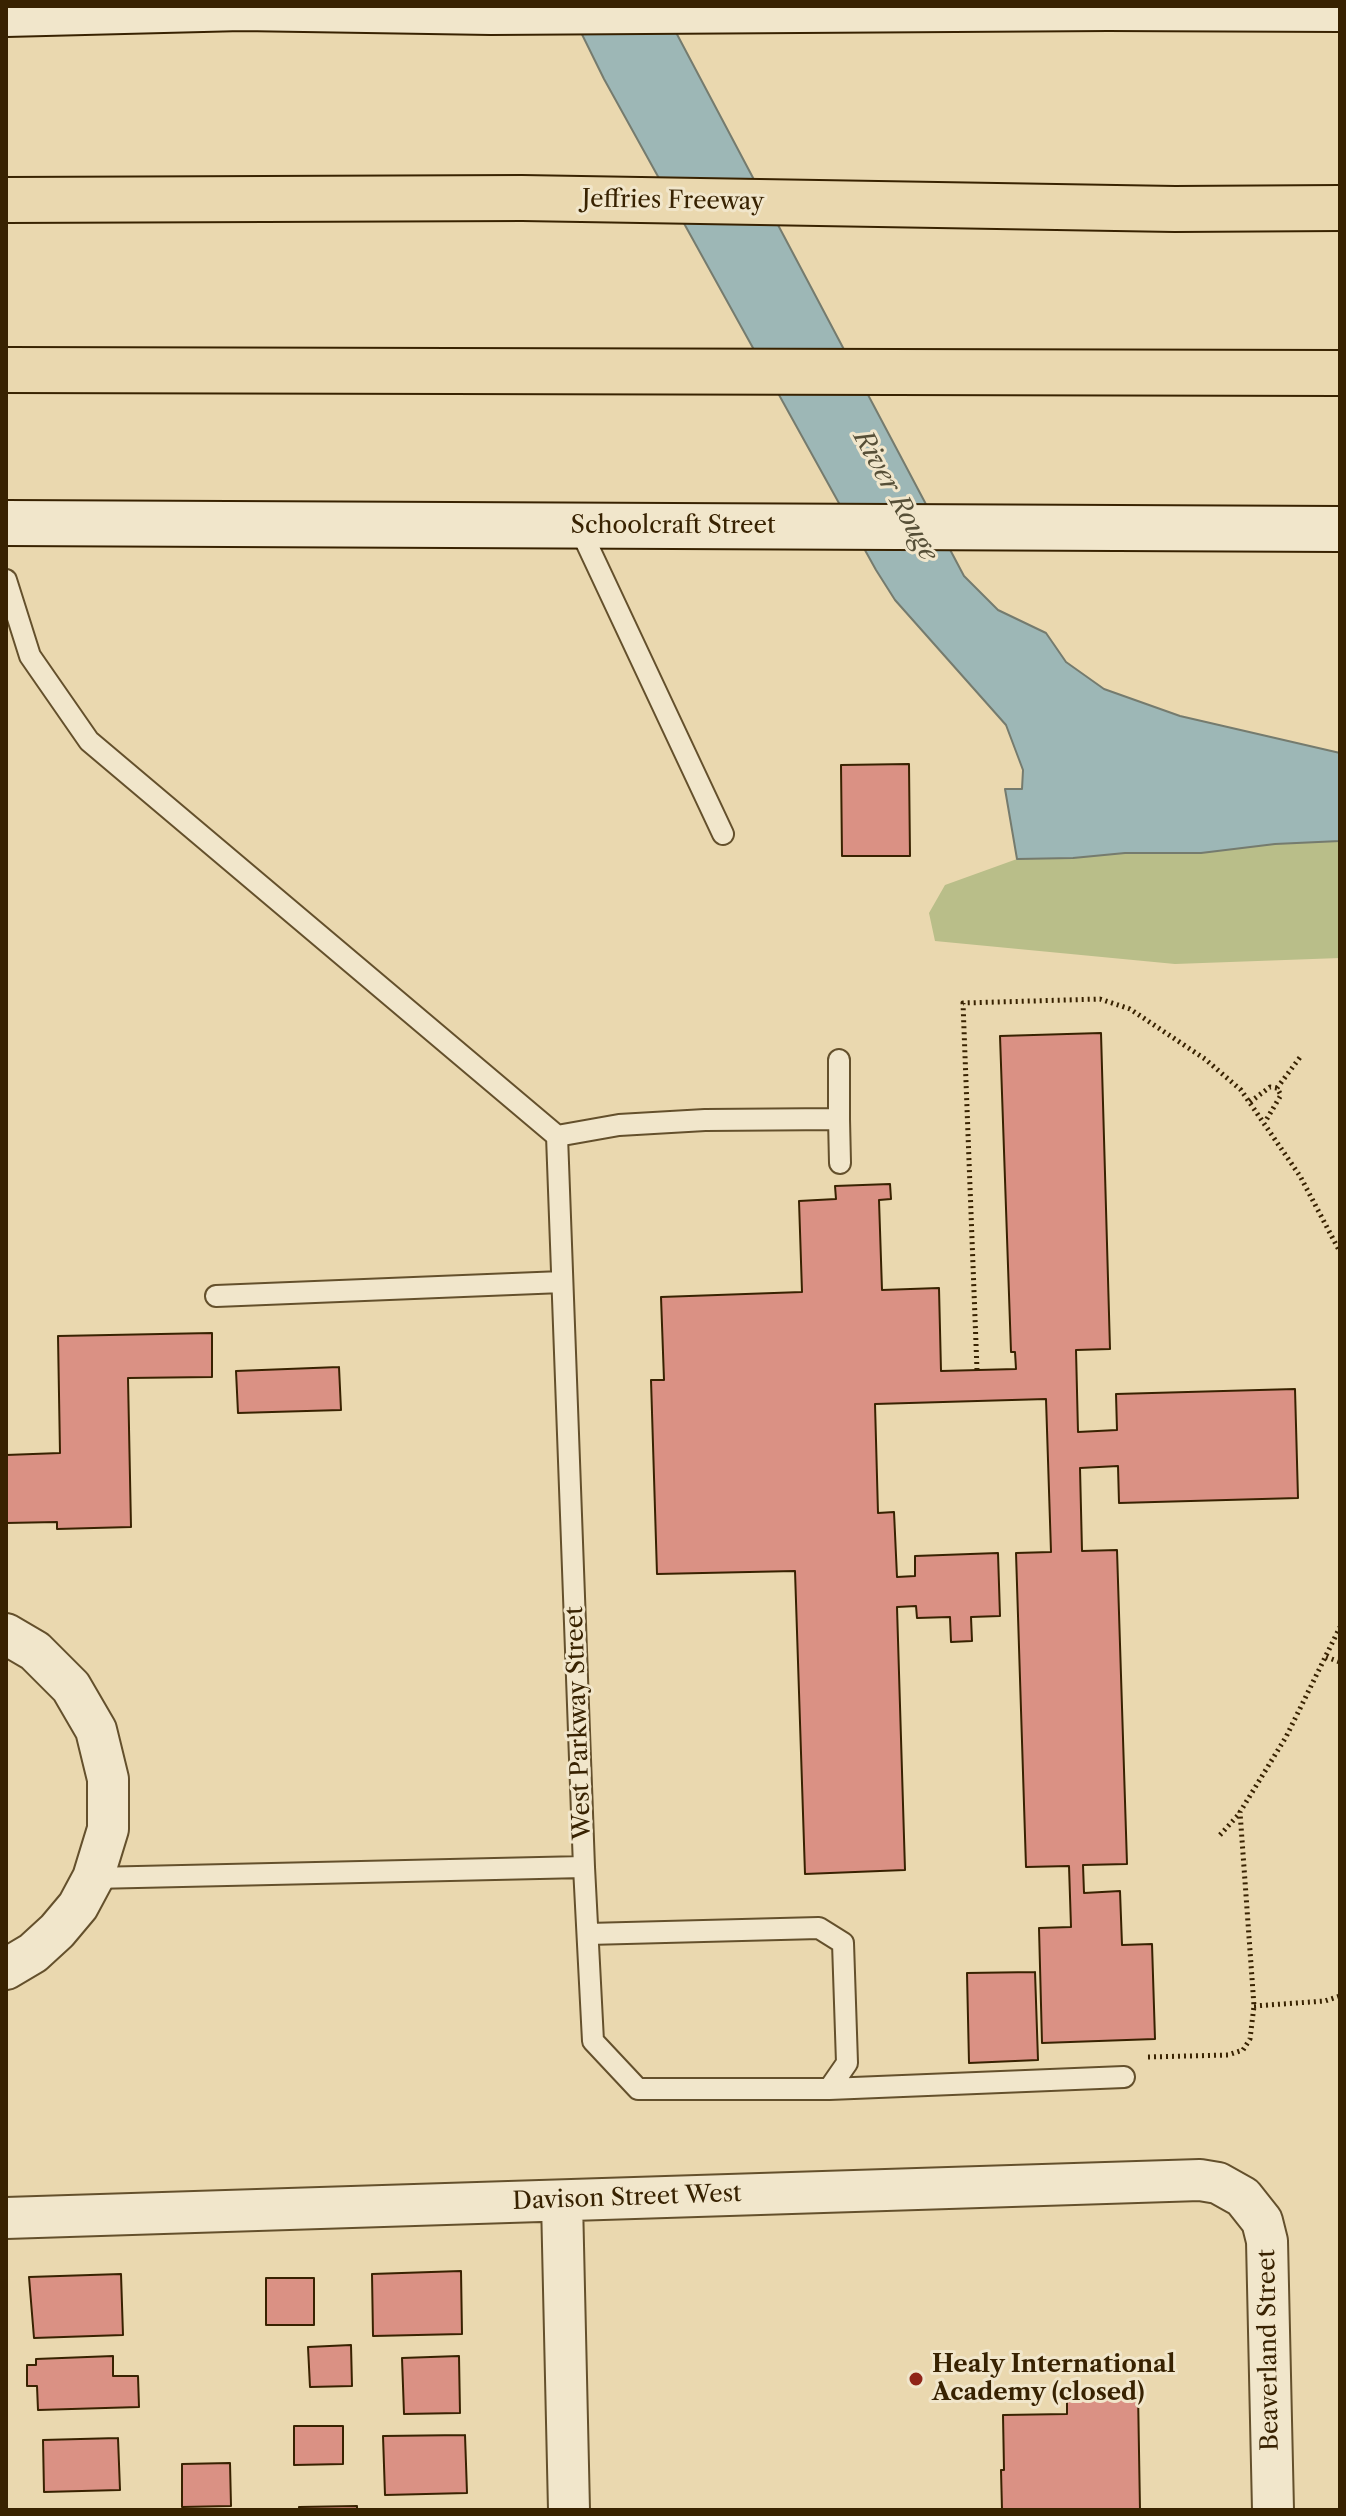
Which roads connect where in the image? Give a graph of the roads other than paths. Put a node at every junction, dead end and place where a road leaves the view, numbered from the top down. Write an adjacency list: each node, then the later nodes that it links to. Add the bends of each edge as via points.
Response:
1 (1326, 8): 2 (main road, via 242,8)
2 (6, 14)
3 (6, 200): 4 (highway, Jeffries Freeway, via 522,198)
4 (1340, 208)
5 (6, 370): 6 (highway)
6 (1340, 373)
7 (6, 523): 8 (main road, Schoolcraft Street)
8 (578, 525): 9 (main road, Schoolcraft Street); 11 (lane)
9 (1340, 529)
10 (6, 580): 14 (lane, via 30,656 89,741)
11 (723, 834)
12 (839, 1060): 13 (lane)
13 (839, 1119): 14 (lane, via 619,1125); 15 (lane)
14 (557, 1136): 16 (lane, West Parkway Street)
15 (840, 1163)
16 (562, 1282): 17 (lane); 19 (lane, West Parkway Street)
17 (216, 1296)
18 (6, 1634): 20 (street, via 35,1651 71,1687 96,1730 108,1779 108,1829)
19 (584, 1867): 20 (lane, West Parkway Street); 21 (lane)
20 (93, 1878): 22 (street, via 57,1931)
21 (588, 1934): 24 (lane, via 593,2041 638,2089); 24 (lane, via 819,1928 843,1943 847,2063)
22 (6, 1969)
23 (1124, 2077): 24 (lane)
24 (829, 2089)
25 (1243, 2197): 26 (street, Davison Street West, via 1200,2180); 29 (street, Beaverland Street, via 1262,2221 1267,2241)
26 (562, 2201): 27 (street, Davison Street West); 28 (street)
27 (6, 2218)
28 (569, 2510)
29 (1273, 2510)

